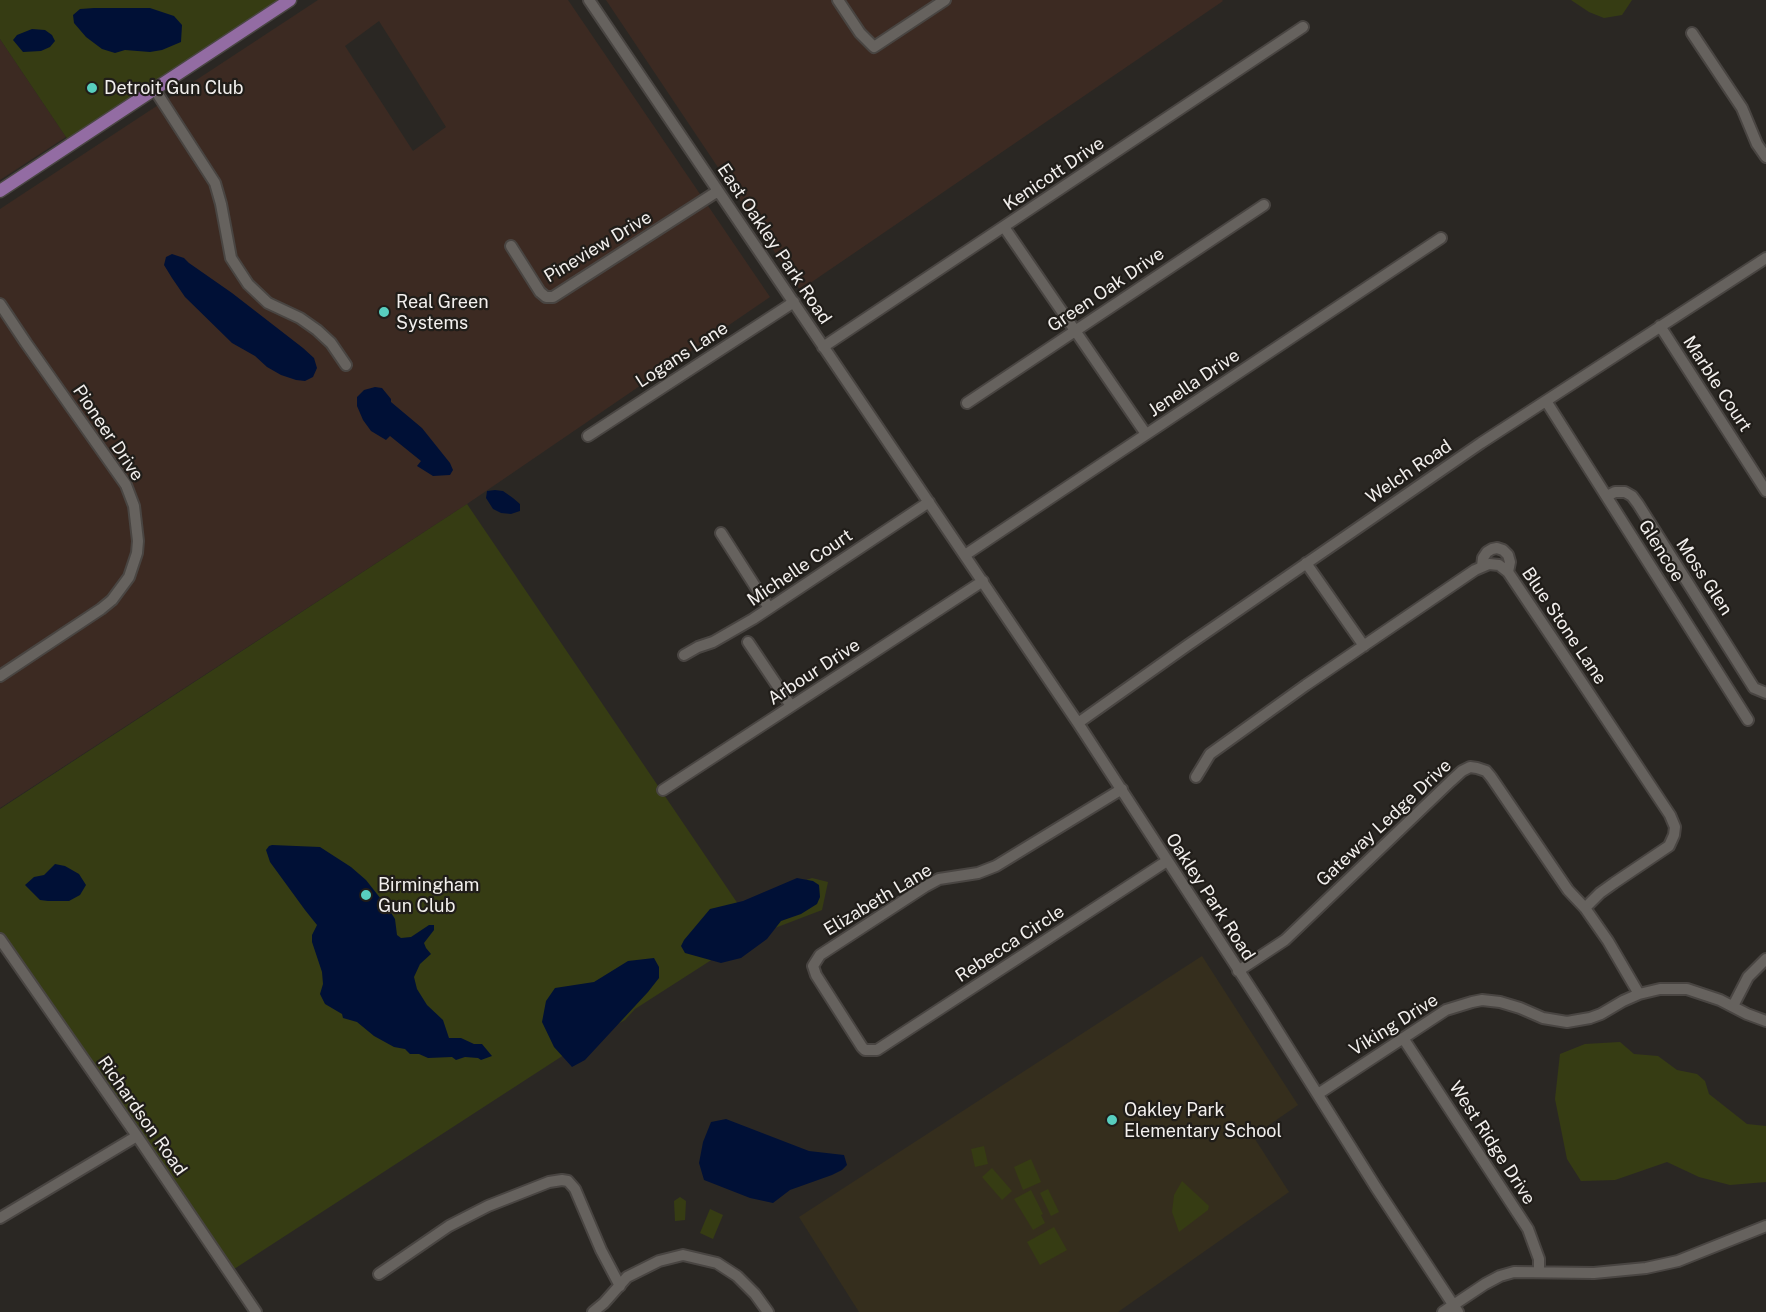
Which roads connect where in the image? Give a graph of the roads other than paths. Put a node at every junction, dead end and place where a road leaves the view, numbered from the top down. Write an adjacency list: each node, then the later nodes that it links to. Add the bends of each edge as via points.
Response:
1 (290, 0): 7 (main road)
2 (838, 0): 3 (street, via 873,47)
3 (945, 0)
4 (589, 2): 10 (street, East Oakley Park Road)
5 (1303, 27): 12 (street, Kenicott Drive)
6 (1692, 33): 8 (street, via 1743,108)
7 (155, 90): 9 (main road); 21 (street, via 215,183 231,258 248,284 268,303 317,330)
8 (1766, 157)
9 (0, 191)
10 (718, 191): 14 (street, Pineview Drive, via 553,297 540,292); 16 (street, East Oakley Park Road)
11 (1264, 205): 19 (street, Green Oak Drive)
12 (1005, 227): 19 (street); 20 (street, Kenicott Drive)
13 (1441, 238): 24 (street, Jenella Drive)
14 (511, 246)
15 (1766, 258): 18 (street, Welch Road)
16 (794, 302): 20 (street, East Oakley Park Road); 25 (street, Logans Lane)
17 (0, 304): 39 (street, Pioneer Drive, via 126,485 134,506 138,541 129,577 112,600)
18 (1660, 326): 22 (street, Welch Road); 26 (street, Marble Court)
19 (1075, 331): 23 (street, Green Oak Drive); 24 (street)
20 (823, 347): 28 (street, East Oakley Park Road)
21 (346, 365)
22 (1546, 401): 27 (street, Glencoe); 31 (street, Welch Road)
23 (967, 403)
24 (1146, 434): 30 (street, Jenella Drive)
25 (588, 436)
26 (1766, 490)
27 (1606, 496): 40 (street, Moss Glen, via 1615,492 1632,496 1754,688); 42 (street, Glencoe)
28 (929, 502): 30 (street, Oakley Park Road); 35 (street, Michelle Court)
29 (721, 533): 35 (street)
30 (965, 555): 34 (street, Oakley Park Road)
31 (1306, 563): 37 (street); 43 (street, Welch Road)
32 (1482, 566): 33 (street, Blue Stone Lane, via 1494,564); 33 (street, via 1487,552 1500,549 1509,558); 37 (street)
33 (1508, 572): 48 (street, Blue Stone Lane, via 1675,827 1669,846 1600,893)
34 (983, 581): 41 (street, Arbour Drive); 43 (street, Oakley Park Road)
35 (769, 608): 38 (street, Michelle Court)
36 (748, 642): 41 (street)
37 (1364, 646): 44 (street, via 1210,754)
38 (684, 655)
39 (0, 676)
40 (1766, 693)
41 (791, 706): 46 (street, Arbour Drive)
42 (1748, 720)
43 (1078, 723): 45 (street, Oakley Park Road)
44 (1196, 777)
45 (1122, 789): 47 (street, Oakley Park Road); 56 (street, Elizabeth Lane, via 996,866 939,879 926,886 816,959 816,975 862,1047)
46 (663, 790)
47 (1167, 861): 51 (street, Oakley Park Road); 56 (street, Rebecca Circle, via 882,1048)
48 (1585, 908): 51 (street, Gateway Ledge Drive, via 1568,890 1491,777 1486,771 1470,767 1450,781 1285,940); 52 (street, Gateway Ledge Drive)
49 (0, 939): 58 (street, Richardson Road)
50 (1766, 959): 53 (street, via 1748,977)
51 (1238, 971): 57 (street, Oakley Park Road)
52 (1639, 994): 53 (street, Viking Drive, via 1687,989); 55 (street, Viking Drive, via 1601,1014 1567,1022 1482,1000 1446,1010)
53 (1733, 1006): 54 (street, Viking Drive)
54 (1766, 1021)
55 (1403, 1038): 57 (street, Viking Drive); 61 (street, West Ridge Drive, via 1528,1229 1539,1259)
56 (871, 1051)
57 (1318, 1094): 64 (street, Oakley Park Road)
58 (137, 1136): 59 (street); 65 (street, Richardson Road)
59 (0, 1218)
60 (1766, 1226): 61 (street, via 1678,1261 1646,1268 1594,1274)
61 (1539, 1272): 64 (street, via 1500,1276 1467,1295)
62 (379, 1274): 63 (street, via 449,1226 488,1206 562,1180 575,1189)
63 (620, 1286): 66 (street); 67 (street, via 645,1267 683,1255 717,1263 737,1276)
64 (1456, 1308): 68 (street)
65 (256, 1312)
66 (593, 1312)
67 (768, 1312)
68 (1443, 1312)

